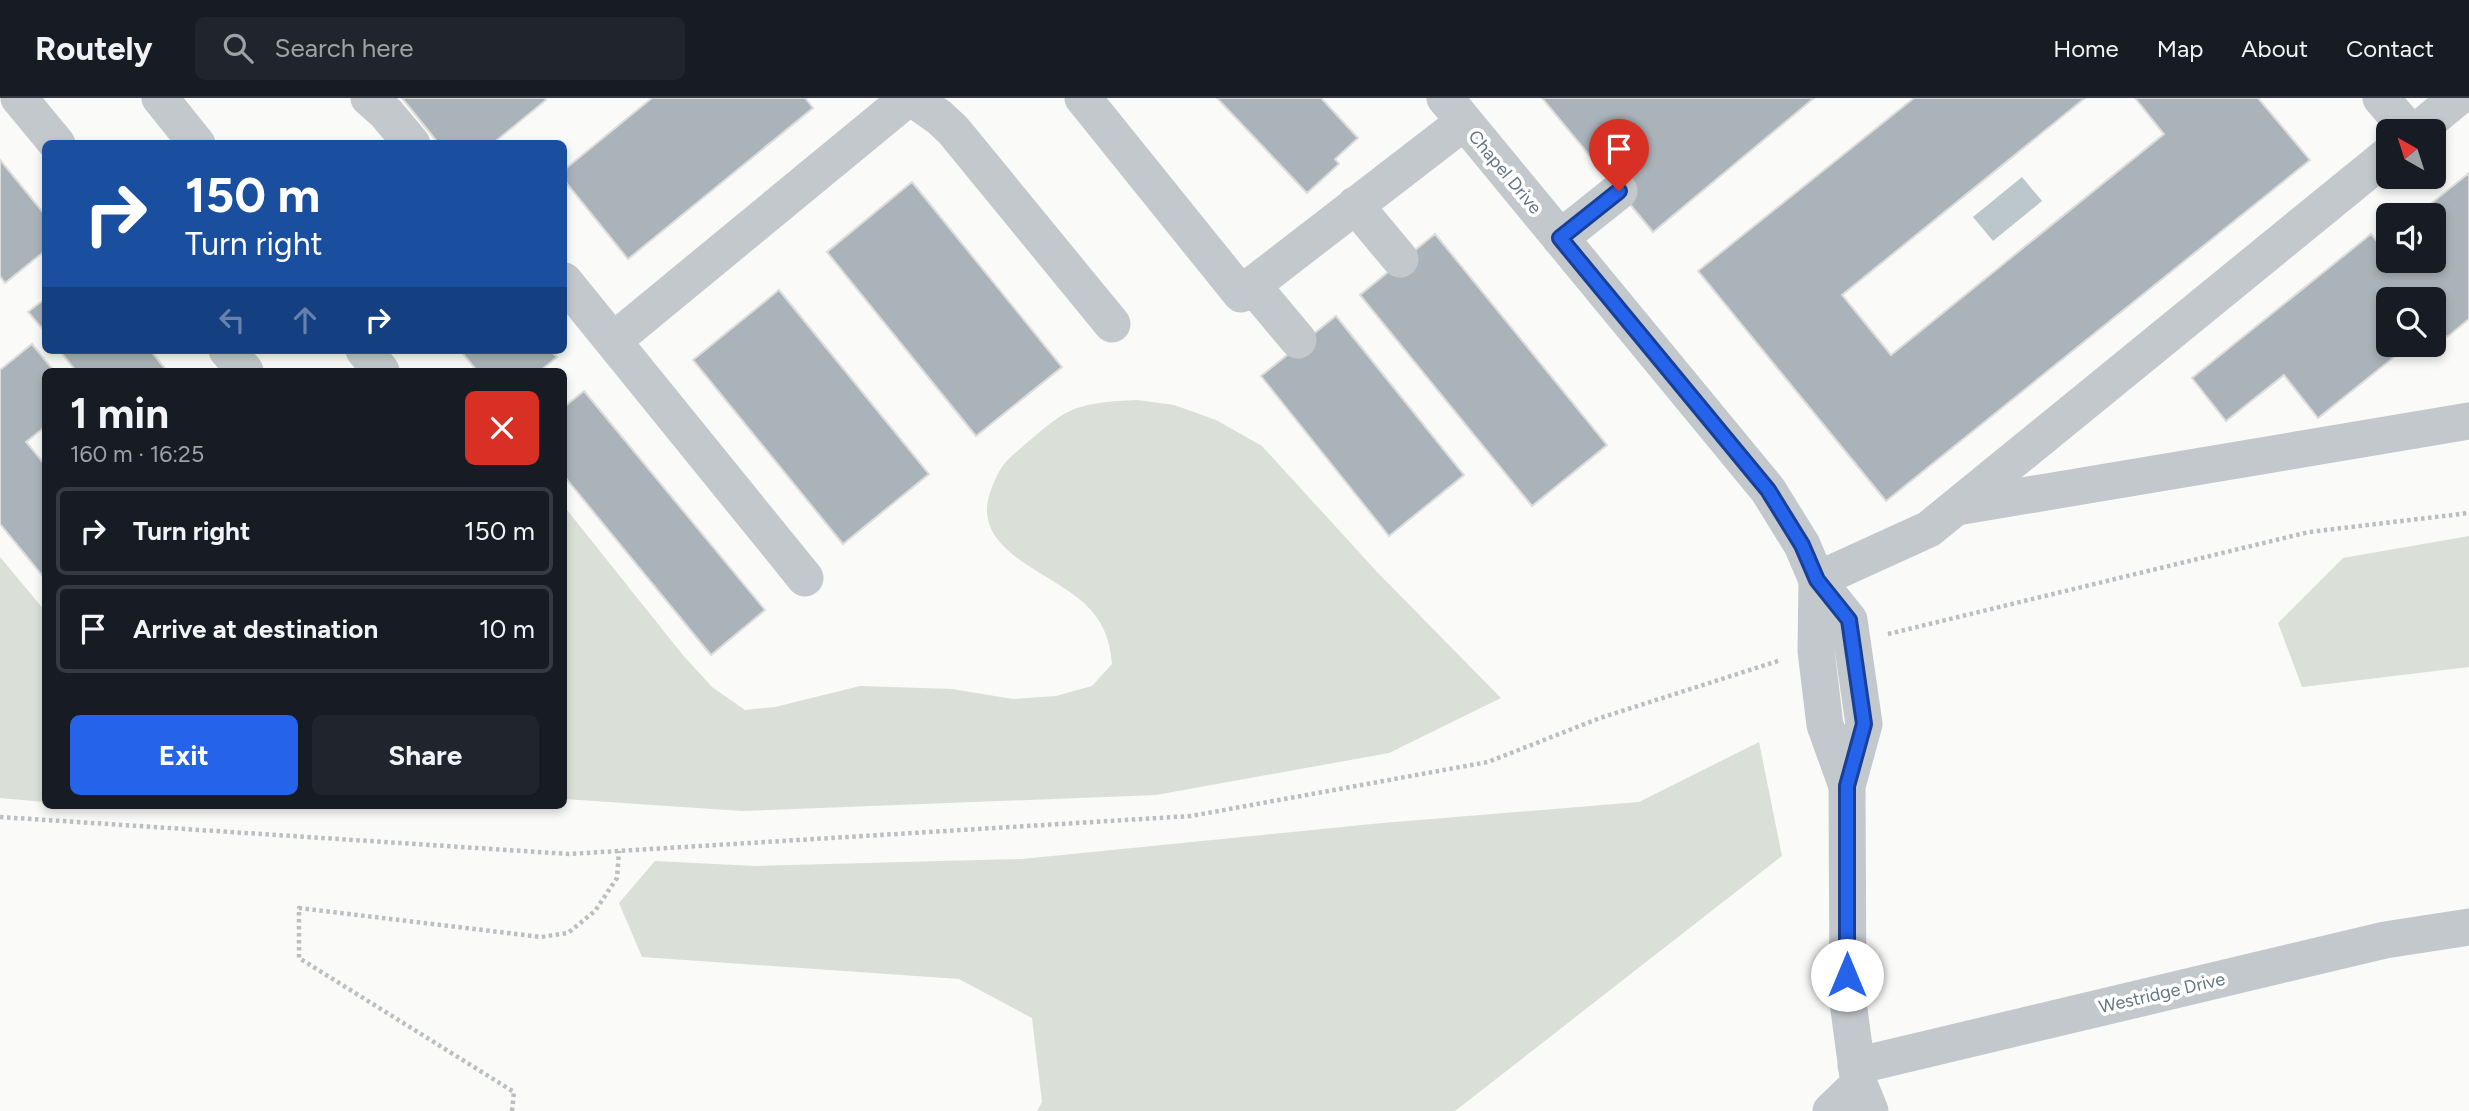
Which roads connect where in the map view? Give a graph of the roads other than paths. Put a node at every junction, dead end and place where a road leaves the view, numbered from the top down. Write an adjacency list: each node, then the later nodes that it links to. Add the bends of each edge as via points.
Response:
1 (19, 98): 11 (street)
2 (160, 98): 12 (street)
3 (369, 98): 13 (street)
4 (910, 98): 21 (street, via 953,130); 23 (street)
5 (1083, 98): 20 (street, via 1241,294)
6 (2381, 98): 9 (street)
7 (2457, 98): 10 (street)
8 (1454, 110): 16 (street); 17 (street, Chapel Drive)
9 (2399, 119)
10 (2432, 119)
11 (54, 140)
12 (194, 140)
13 (409, 140)
14 (2376, 165): 29 (street)
15 (1619, 191): 17 (street)
16 (1355, 205): 18 (street); 20 (street)
17 (1560, 238): 31 (street, Chapel Drive, via 1768,490 1802,545)
18 (1400, 259)
19 (567, 285): 23 (street)
20 (1252, 285): 22 (street)
21 (1112, 324)
22 (1298, 340)
23 (613, 341): 30 (street)
24 (230, 354): 26 (street)
25 (367, 354): 27 (street)
26 (242, 368)
27 (379, 368)
28 (2469, 421): 29 (street)
29 (1956, 508): 31 (street, via 1929,529)
30 (805, 578)
31 (1817, 580): 33 (street, Chapel Drive, via 1849,620 1864,724 1847,786 1847,1002)
32 (2469, 927): 33 (street, Westridge Drive, via 2385,940)
33 (1862, 1087): 34 (street, Westridge Drive)
34 (1830, 1111)

